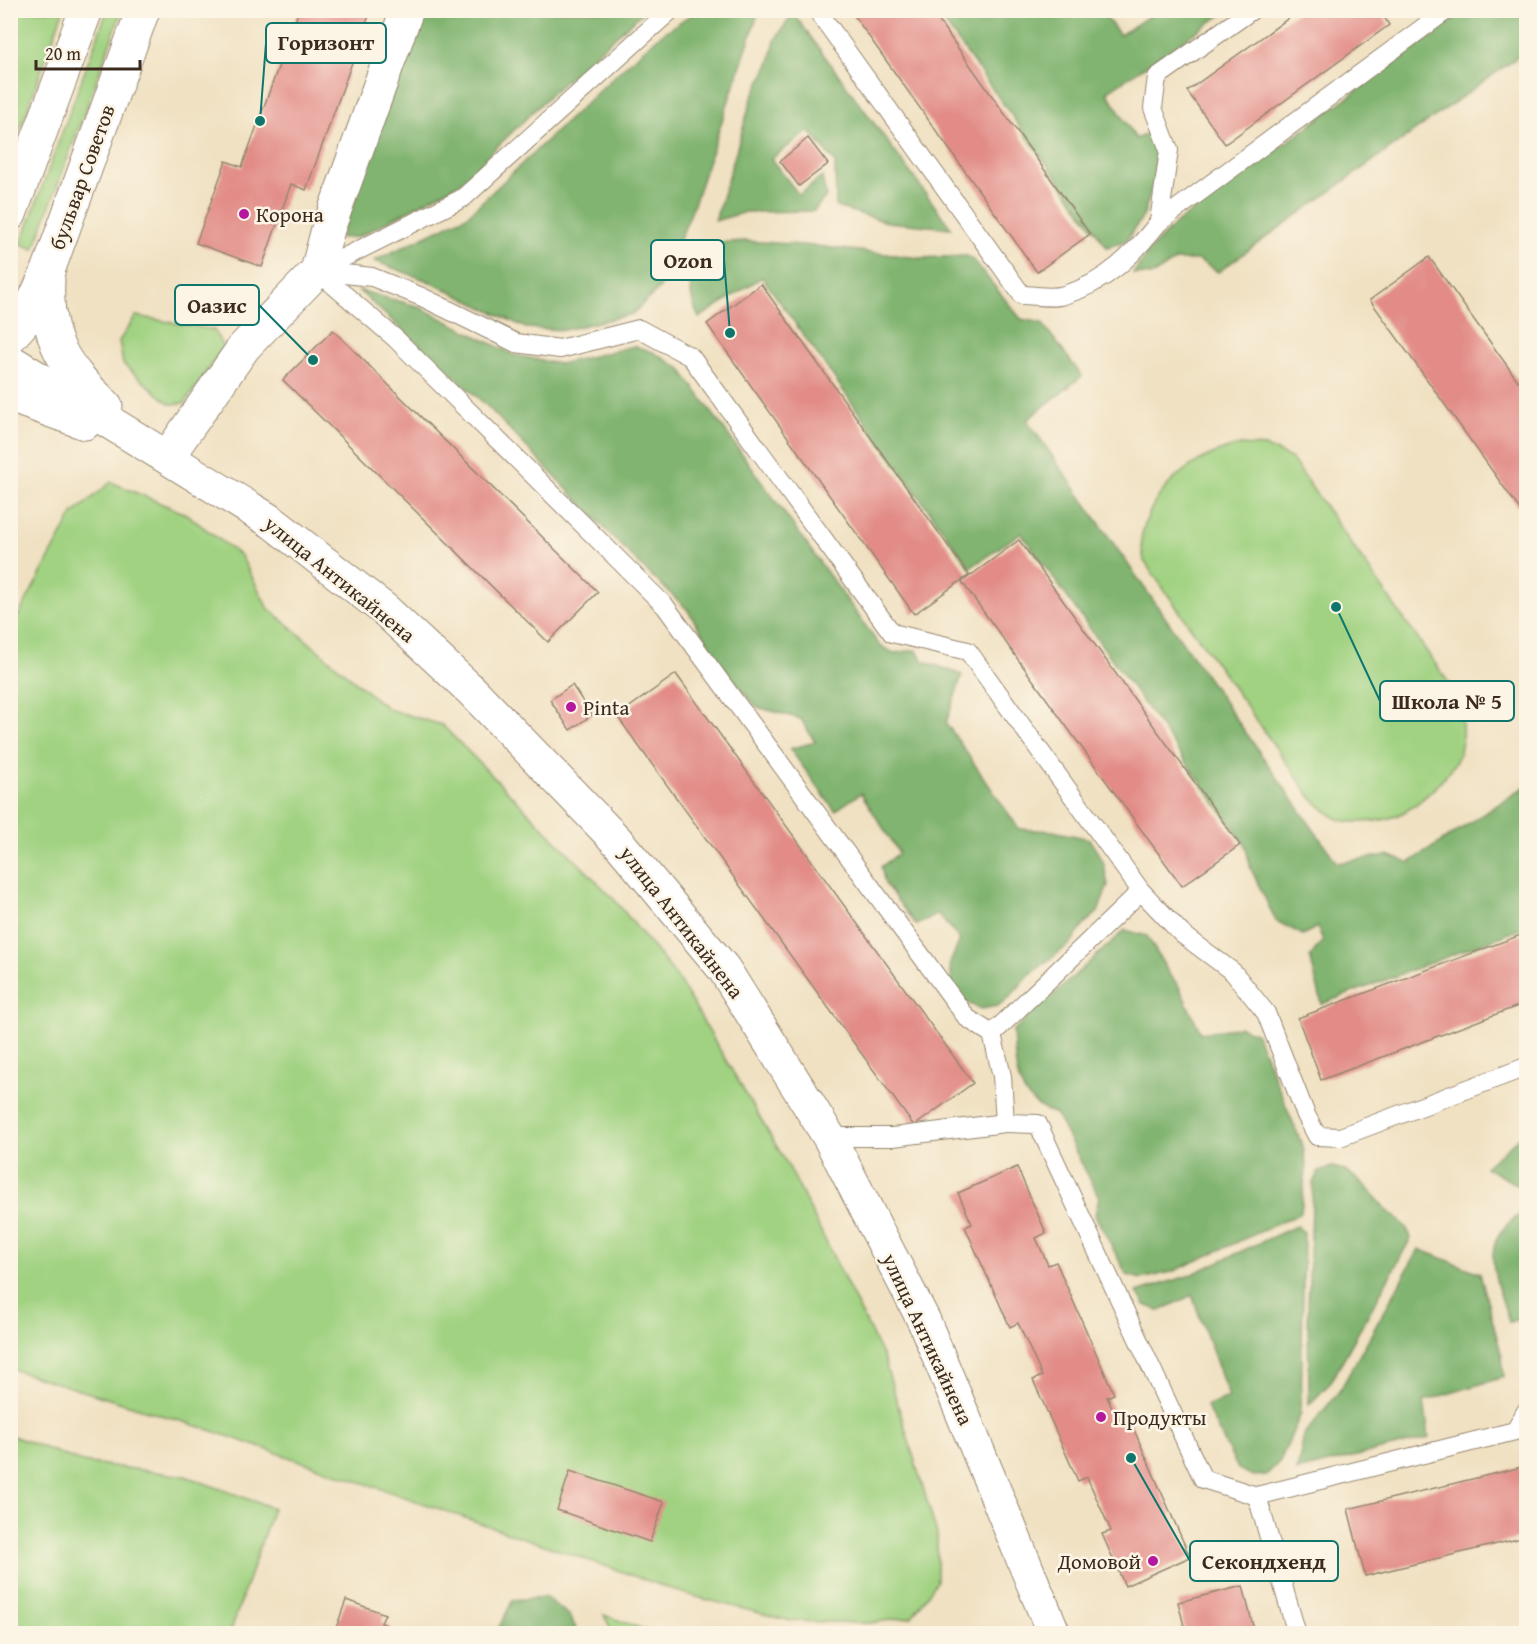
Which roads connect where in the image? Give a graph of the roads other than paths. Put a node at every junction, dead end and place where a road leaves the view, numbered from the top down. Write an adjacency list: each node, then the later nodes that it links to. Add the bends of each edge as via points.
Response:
1 (86, 10): 8 (street)
2 (143, 10): 10 (street, бульвар Советов)
3 (407, 10): 11 (street, via 328,229)
4 (671, 10): 11 (lane, via 463,198)
5 (817, 10): 9 (lane, via 1022,295 1062,296 1104,279 1135,253)
6 (1252, 10): 9 (lane, via 1157,76 1153,108 1169,150)
7 (1447, 10): 9 (lane)
8 (10, 214)
9 (1159, 222)
10 (48, 271): 12 (street, бульвар Советов, via 25,320); 16 (street, via 47,307 52,336 64,360 110,410)
11 (317, 271): 16 (street, via 244,347); 17 (lane, via 372,277 516,343 560,349 639,329 691,357 892,633 968,651); 18 (lane, via 405,347 665,606 967,1018)
12 (10, 337)
13 (10, 362): 16 (street, улица Антикайнена)
14 (10, 380): 15 (street)
15 (24, 401): 16 (street, улица Антикайнена)
16 (168, 456): 21 (street, улица Антикайнена, via 272,522 385,610 472,691 610,833 724,969)
17 (1141, 891): 18 (lane); 19 (lane, via 1182,934 1233,972 1266,1013 1317,1136 1340,1137)
18 (992, 1034): 20 (lane, via 1002,1076)
19 (1527, 1067)
20 (1005, 1123): 21 (lane, via 893,1137); 23 (lane, via 1038,1124 1203,1479)
21 (829, 1137): 24 (street, улица Антикайнена, via 924,1321)
22 (1527, 1411): 23 (lane, via 1515,1431)
23 (1257, 1496): 25 (lane)
24 (1054, 1634)
25 (1297, 1634)

